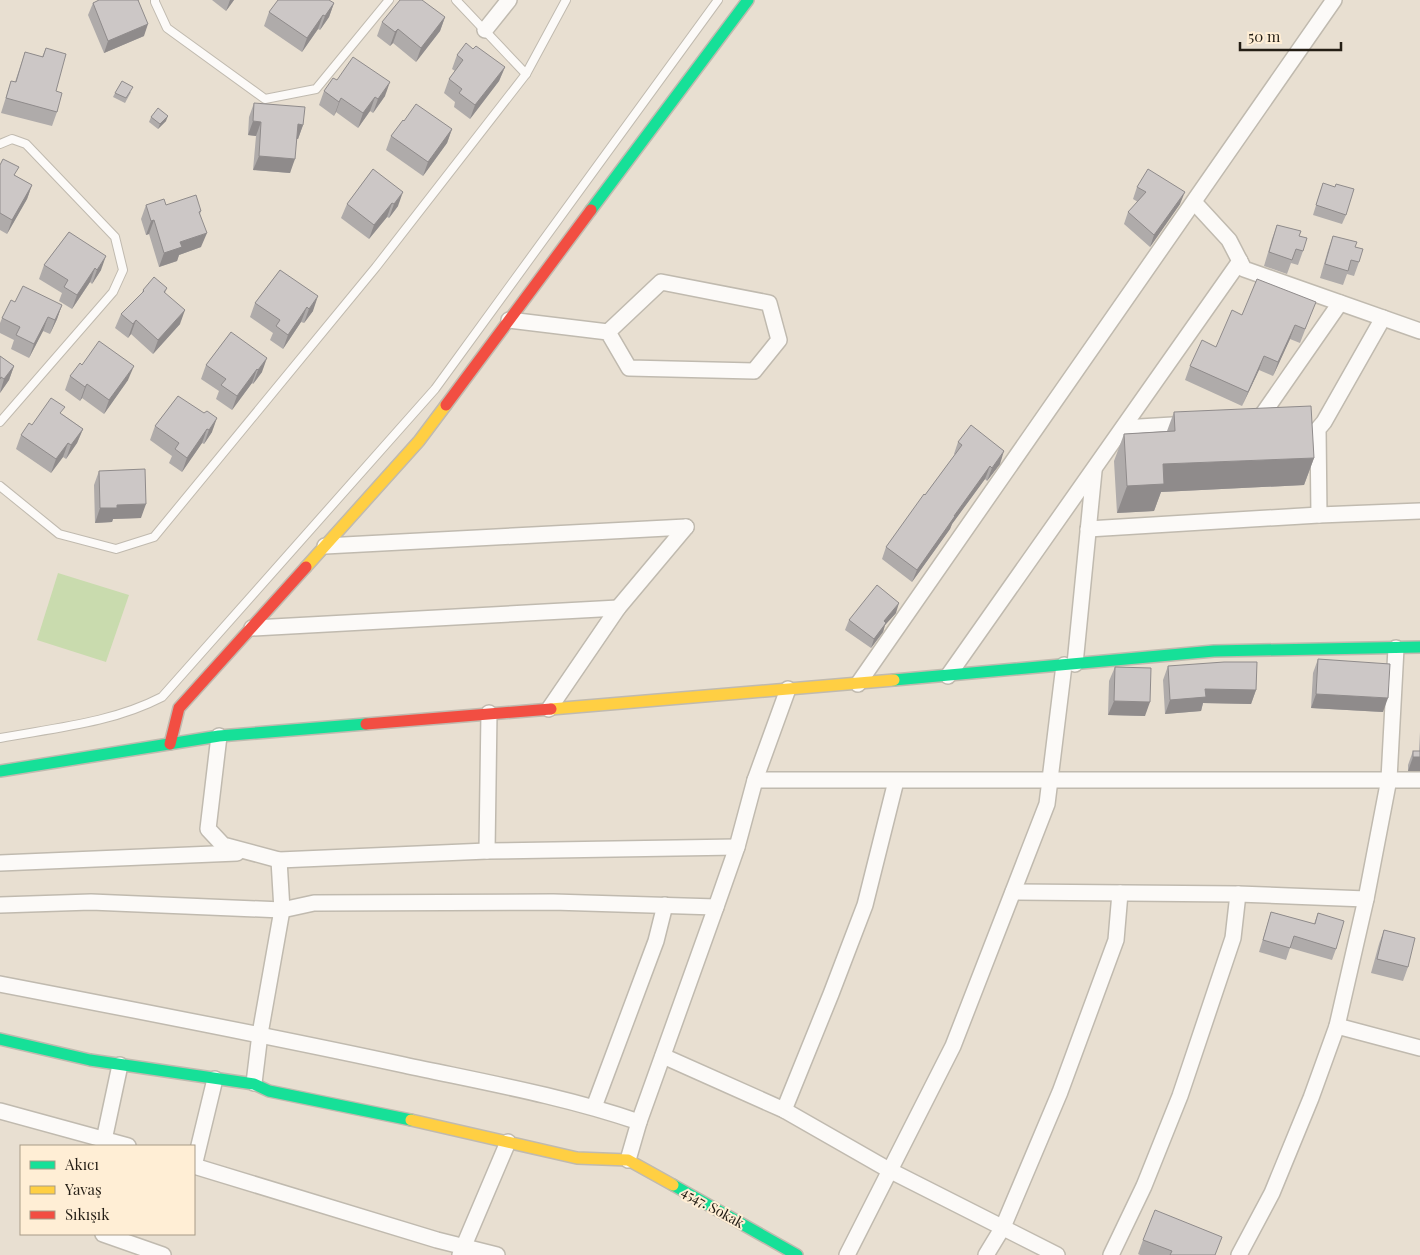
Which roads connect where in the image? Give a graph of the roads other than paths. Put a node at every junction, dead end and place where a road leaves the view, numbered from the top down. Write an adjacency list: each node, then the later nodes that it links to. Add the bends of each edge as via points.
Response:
1 (156, 0): 2 (lane, via 167,28 265,99 316,89)
2 (389, 0)
3 (456, 0): 9 (lane)
4 (509, 0): 9 (street)
5 (566, 0): 10 (lane)
6 (718, 0): 44 (lane, via 435,389 162,696 115,716)
7 (748, 0): 16 (street)
8 (1334, 0): 12 (street)
9 (485, 30): 10 (lane)
10 (526, 74): 28 (lane, via 376,267 154,537 116,549 59,534)
11 (0, 144): 22 (lane, via 12,140 26,144 115,238 123,270 113,292)
12 (1194, 202): 13 (street, via 1230,240); 39 (street)
13 (1240, 261): 14 (street, via 1244,269); 26 (street)
14 (1340, 303): 15 (street); 19 (street)
15 (1383, 318): 17 (street); 24 (street)
16 (509, 320): 18 (street); 32 (street, via 419,441)
17 (1420, 331)
18 (608, 332): 18 (street, via 661,282 769,303 779,340 754,371 629,368)
19 (1258, 421): 20 (street); 23 (street)
20 (1277, 421)
21 (1305, 421): 24 (street)
22 (0, 422)
23 (1239, 422)
24 (1324, 422): 30 (street, via 1318,428)
25 (1200, 424): 26 (street)
26 (1123, 428): 27 (street)
27 (1094, 469): 31 (street); 38 (street)
28 (0, 486)
29 (1420, 511): 30 (street)
30 (1319, 515): 31 (street)
31 (1088, 529): 37 (street)
32 (325, 546): 33 (street, via 686,527); 34 (street)
33 (618, 608): 34 (street); 41 (street)
34 (252, 628): 45 (street, via 180,708)
35 (1420, 647): 36 (street)
36 (1396, 648): 37 (street, via 1214,651); 47 (street)
37 (1070, 665): 38 (street); 49 (street)
38 (948, 676): 39 (street)
39 (858, 684): 40 (street)
40 (788, 689): 41 (street); 48 (street)
41 (549, 709): 42 (street)
42 (489, 714): 43 (street); 53 (street)
43 (219, 736): 45 (street); 54 (street, via 208,829 223,845)
44 (0, 738)
45 (170, 744): 46 (street)
46 (0, 771)
47 (1389, 779): 49 (street); 50 (street); 60 (street)
48 (755, 780): 51 (street); 52 (street)
49 (1050, 780): 51 (street); 57 (street, via 1047,804)
50 (1420, 780)
51 (896, 781): 75 (street, via 865,905)
52 (737, 847): 53 (street); 63 (street)
53 (487, 851): 55 (street)
54 (251, 853): 55 (street); 56 (street)
55 (279, 860): 64 (street)
56 (0, 863)
57 (1013, 892): 58 (street); 84 (street, via 953,1046)
58 (1120, 893): 59 (street); 85 (street, via 1116,940 1060,1092)
59 (1238, 894): 60 (street); 94 (street, via 1233,938 1180,1096 1144,1186)
60 (1366, 899): 66 (street)
61 (0, 905): 64 (street, via 91,902)
62 (665, 905): 63 (street); 64 (street, via 314,903); 74 (street, via 656,941)
63 (716, 908): 70 (street)
64 (282, 910): 67 (street)
65 (0, 984): 67 (street)
66 (1337, 1026): 69 (street); 95 (street, via 1272,1193)
67 (260, 1034): 73 (street); 74 (street)
68 (0, 1039): 71 (street)
69 (1420, 1048)
70 (662, 1056): 75 (street); 77 (street)
71 (120, 1065): 72 (street); 78 (street)
72 (215, 1079): 73 (street); 82 (street)
73 (254, 1084): 79 (street, via 269,1090)
74 (594, 1107): 77 (street)
75 (784, 1110): 84 (street)
76 (0, 1111): 78 (street)
77 (639, 1122): 81 (street)
78 (95, 1141): 80 (street)
79 (508, 1142): 81 (street, via 577,1158); 87 (street)
80 (121, 1145)
81 (628, 1160): 90 (street, 4547. Sokak)
82 (195, 1162)
83 (195, 1166): 87 (street)
84 (889, 1170): 85 (street); 91 (street)
85 (1003, 1227): 92 (street); 93 (street)
86 (106, 1235): 88 (street)
87 (462, 1251): 89 (street)
88 (163, 1255)
89 (497, 1255)
90 (797, 1255)
91 (847, 1255)
92 (986, 1255)
93 (1057, 1255)
94 (1111, 1255)
95 (1238, 1255)

